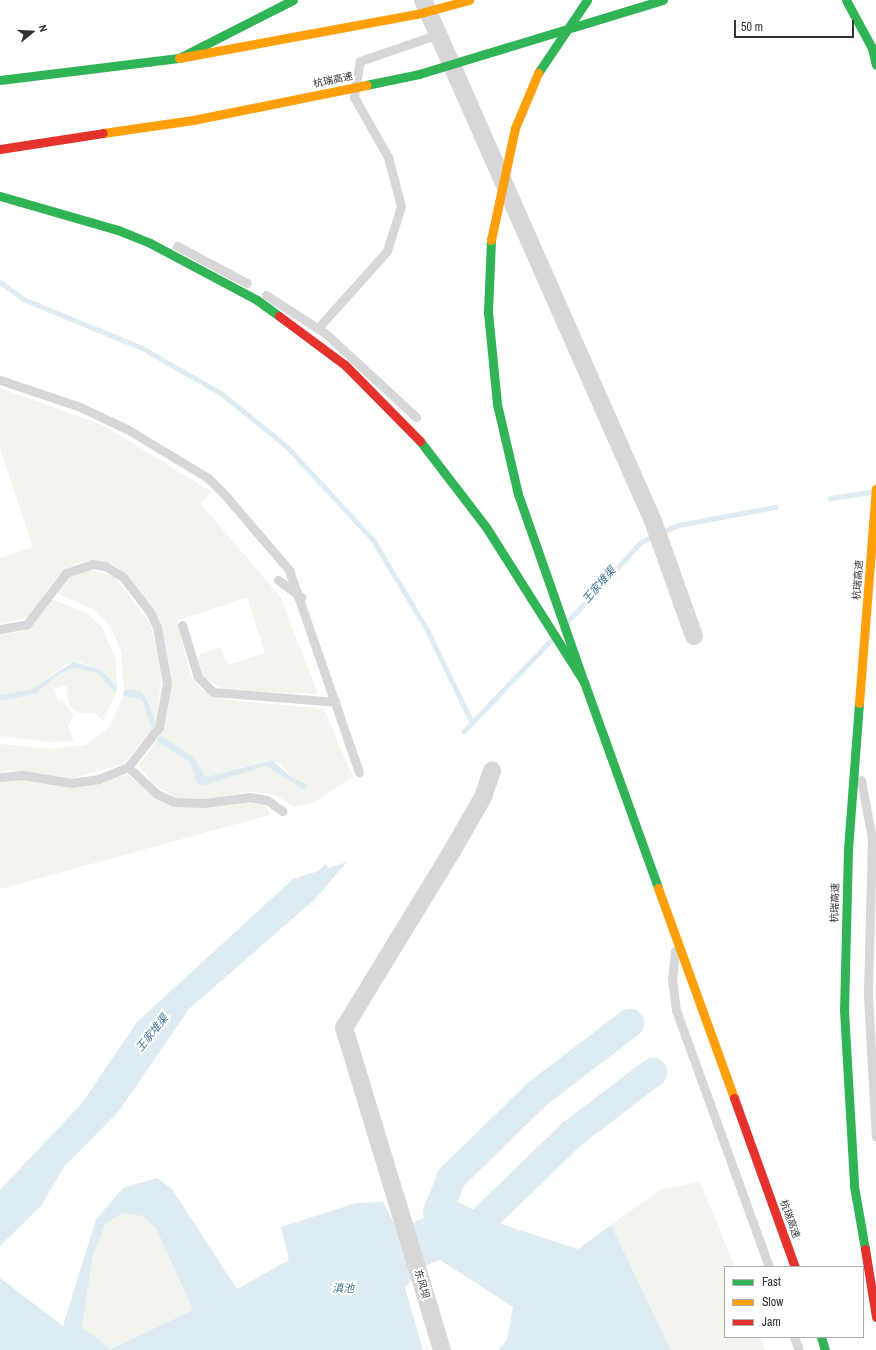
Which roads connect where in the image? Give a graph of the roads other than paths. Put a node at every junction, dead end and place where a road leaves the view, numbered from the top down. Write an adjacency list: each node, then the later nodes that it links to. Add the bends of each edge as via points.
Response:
1 (293, 0): 8 (highway, bridge)
2 (423, 0): 7 (street)
3 (469, 0): 8 (highway, bridge, via 387,20)
4 (587, 0): 23 (highway, bridge, via 534,80 515,128 492,229 488,312 497,404 518,494)
5 (663, 0): 11 (highway, 杭瑞高速, bridge, via 419,74 193,120)
6 (846, 0): 9 (highway, via 872,48)
7 (436, 35): 14 (lane, via 360,61 354,97 388,157 400,206 387,251); 22 (street, via 653,521)
8 (179, 58): 10 (highway)
9 (876, 64)
10 (0, 80)
11 (0, 149)
12 (0, 192): 14 (lane, via 120,223 202,257)
13 (0, 196): 23 (highway, bridge, via 92,221 150,243 257,300 322,346 375,392 434,455 486,527)
14 (318, 328): 16 (lane, via 360,362)
15 (0, 380): 19 (lane, via 101,416 208,478 289,570)
16 (416, 417)
17 (876, 489): 25 (highway, 杭瑞高速)
18 (278, 580): 19 (lane)
19 (302, 598): 24 (lane)
20 (182, 625): 24 (lane, via 198,677 213,692)
21 (0, 629): 26 (lane, via 27,624 56,585 77,568 105,566 123,577 155,623 167,683 159,727)
22 (694, 636)
23 (584, 682): 31 (highway, 杭瑞高速)
24 (336, 702): 28 (lane)
25 (857, 741): 32 (lane, via 872,838 868,996); 35 (highway, 杭瑞高速, via 845,901 846,1073 855,1193)
26 (128, 767): 29 (lane, via 99,779 72,783 22,775); 30 (lane, via 157,794 174,802 204,803 250,796 267,800)
27 (492, 771): 38 (street, 东风坝, via 483,797 452,851 344,1028)
28 (359, 772)
29 (0, 777)
30 (282, 811)
31 (673, 930): 33 (lane, via 676,947 672,986 676,1010); 34 (highway, 杭瑞高速)
32 (876, 1137)
33 (769, 1266)
34 (795, 1266)
35 (876, 1317)
36 (794, 1338): 39 (lane)
37 (821, 1338): 40 (highway)
38 (442, 1350)
39 (799, 1350)
40 (826, 1350)

